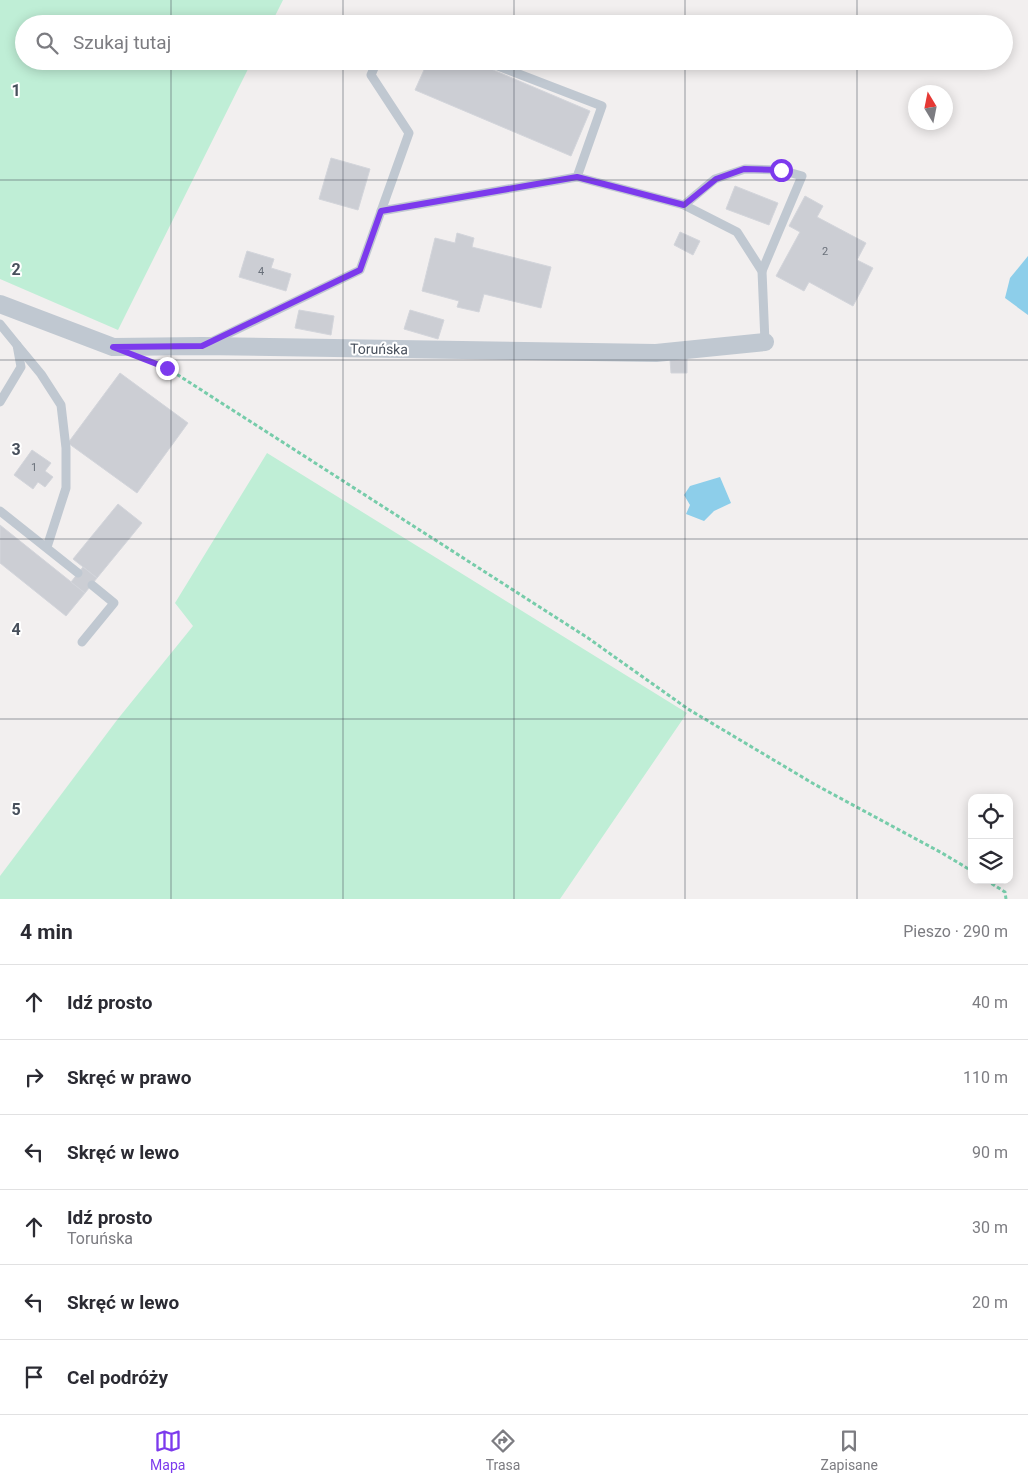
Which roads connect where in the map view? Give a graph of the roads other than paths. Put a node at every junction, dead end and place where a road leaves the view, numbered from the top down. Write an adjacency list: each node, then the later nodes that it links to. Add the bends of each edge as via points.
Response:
1 (373, 70): 5 (lane, via 371,75 409,133)
2 (508, 70): 3 (lane, via 602,106)
3 (577, 177): 4 (lane); 5 (lane)
4 (684, 205): 6 (lane, via 737,232); 6 (lane, via 716,179 744,169 781,170 802,176)
5 (381, 211): 11 (lane, via 360,270)
6 (762, 270): 9 (lane)
7 (0, 304): 11 (street, Toruńska, via 113,347)
8 (0, 324): 10 (lane)
9 (765, 342): 11 (street, Toruńska, via 656,354)
10 (17, 345): 12 (lane, via 21,367); 14 (lane, via 61,405 66,488)
11 (202, 346)
12 (0, 402)
13 (0, 511): 14 (lane)
14 (47, 547): 15 (lane)
15 (78, 573)
16 (92, 585): 17 (lane, via 114,603)
17 (82, 642)

